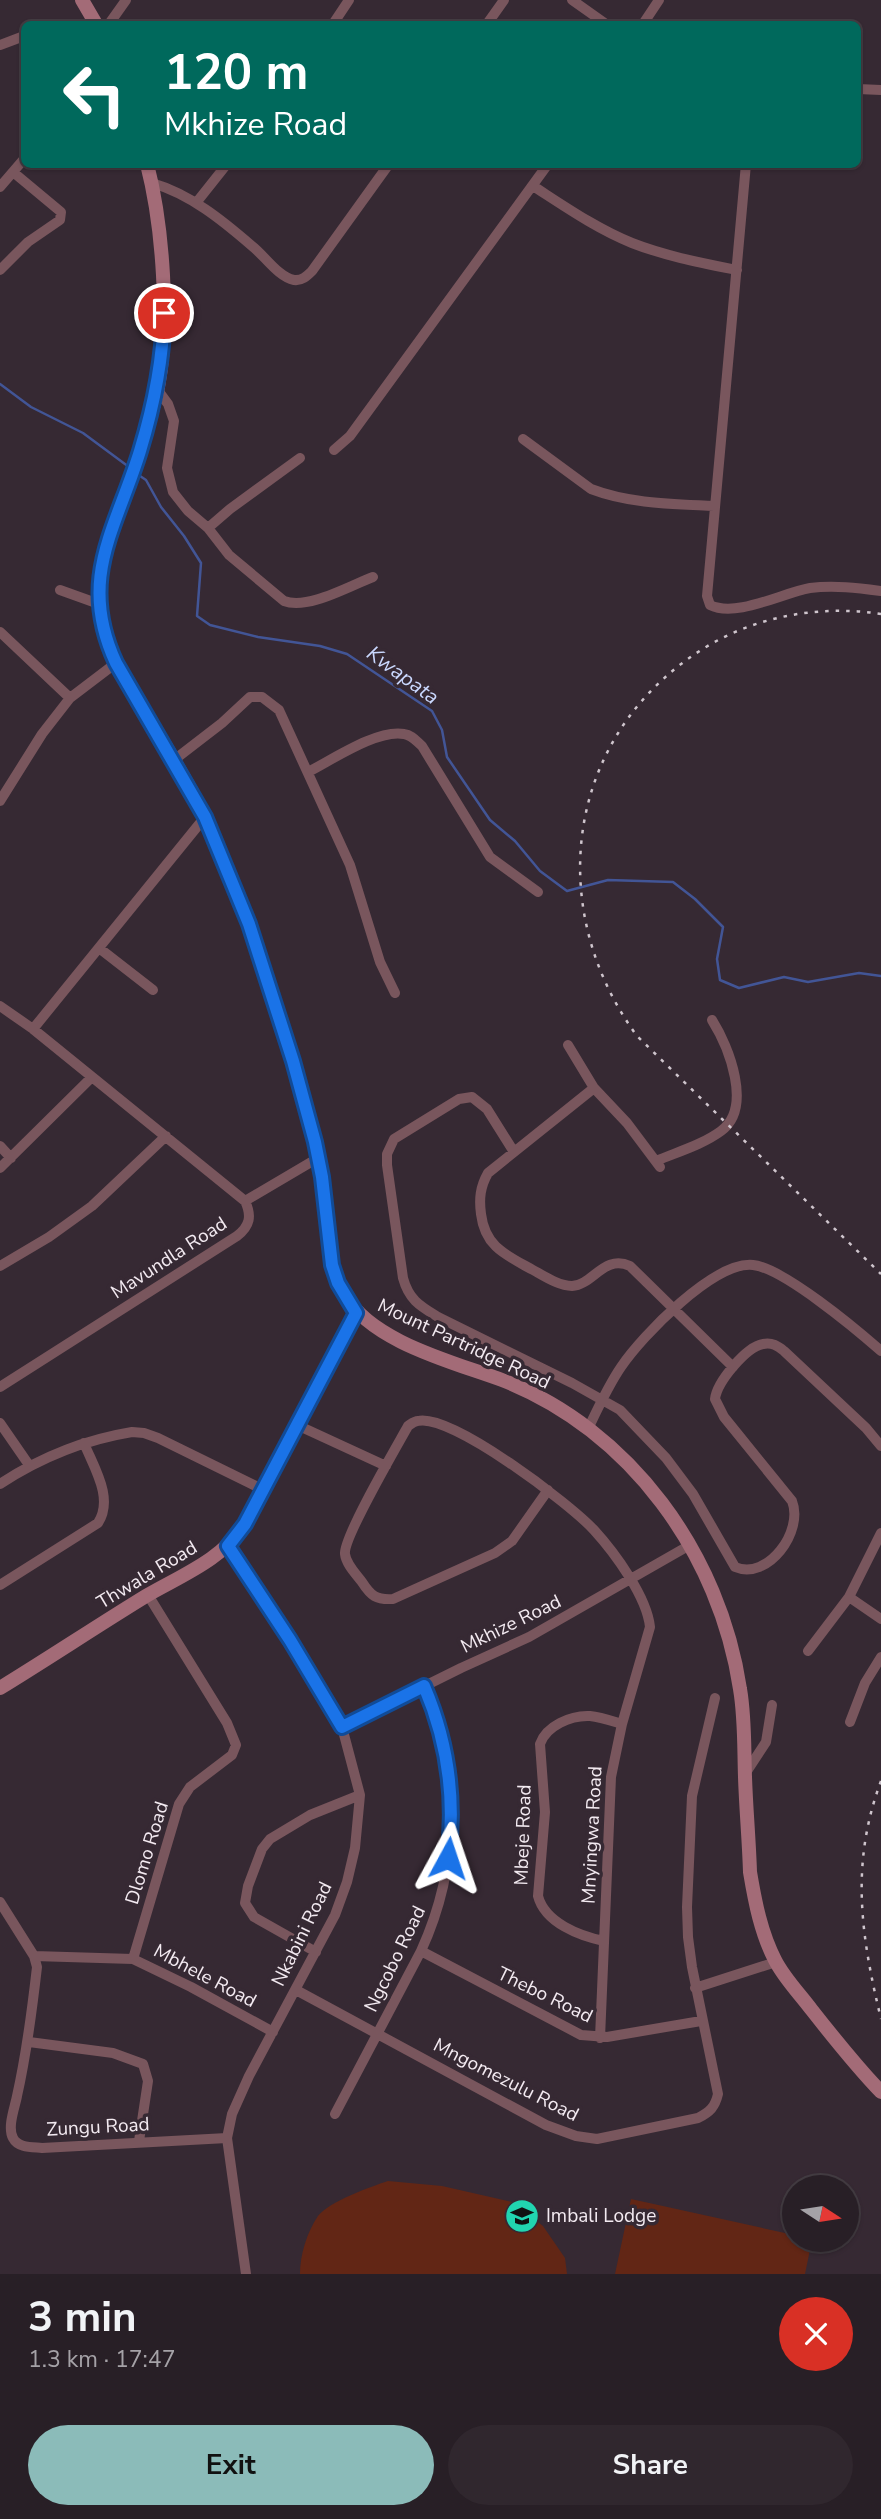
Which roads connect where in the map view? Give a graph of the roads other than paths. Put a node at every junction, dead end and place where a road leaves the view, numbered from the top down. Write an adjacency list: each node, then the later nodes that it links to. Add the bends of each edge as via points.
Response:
1 (82, 0): 7 (street)
2 (126, 0): 8 (street)
3 (349, 0): 9 (street)
4 (504, 0): 10 (street)
5 (572, 0): 11 (street)
6 (659, 0): 12 (street)
7 (94, 21)
8 (110, 21)
9 (335, 21)
10 (489, 21)
11 (603, 21)
12 (645, 21)
13 (21, 37): 14 (street)
14 (0, 45)
15 (861, 89): 16 (street)
16 (881, 90)
17 (21, 163): 23 (street)
18 (148, 168): 24 (street, Mount Partridge Road)
19 (223, 168): 27 (street)
20 (386, 168): 27 (street, via 312,271 299,280 286,276)
21 (545, 168): 25 (street)
22 (746, 168): 29 (street)
23 (13, 172): 26 (street); 28 (street, via 62,215)
24 (152, 183): 27 (street); 30 (street, Mount Partridge Road, via 164,313)
25 (533, 186): 29 (street, via 630,242); 32 (street, via 357,427)
26 (0, 187)
27 (196, 203)
28 (0, 270)
29 (737, 270): 34 (street)
30 (157, 389): 35 (street, via 174,421 167,468 173,492); 39 (street, Mount Partridge Road, via 140,452 103,552)
31 (523, 439): 34 (street, via 602,493)
32 (334, 450)
33 (300, 458): 35 (street)
34 (715, 506): 38 (street, via 710,605 738,608 813,588)
35 (208, 528): 36 (street, via 229,555 290,603 306,603)
36 (373, 577)
37 (60, 590): 39 (street)
38 (881, 591)
39 (99, 604): 41 (street, Mount Partridge Road)
40 (0, 632): 42 (street)
41 (116, 663): 42 (street); 43 (street, Mount Partridge Road)
42 (70, 698): 45 (street)
43 (174, 760): 44 (street, via 256,696 279,710); 46 (street, Mount Partridge Road)
44 (308, 772): 47 (street, via 375,738 391,733 412,736 490,857); 50 (street, via 350,865 380,962)
45 (0, 801)
46 (205, 817): 48 (street); 61 (street, Mount Partridge Road, via 249,924)
47 (538, 892)
48 (99, 948): 49 (street); 53 (street)
49 (153, 990)
50 (395, 993)
51 (0, 1006): 53 (street, Mavundla Road)
52 (712, 1020): 56 (street, via 737,1090 734,1115 721,1131 658,1164)
53 (33, 1029): 55 (street, Mavundla Road)
54 (568, 1045): 56 (street)
55 (92, 1077): 57 (street, Mavundla Road); 60 (street)
56 (594, 1088): 59 (street)
57 (166, 1136): 63 (street, Mavundla Road); 64 (street, via 92,1206)
58 (0, 1146): 60 (street)
59 (514, 1152): 65 (street, via 488,1173 480,1192 484,1233 496,1248 570,1286 610,1265 625,1264); 70 (street, via 486,1109 472,1097 459,1099 394,1139 387,1165 407,1292 418,1306 438,1317)
60 (11, 1158): 62 (street)
61 (318, 1158): 63 (street); 66 (street, Mount Partridge Road, via 332,1265)
62 (0, 1168)
63 (245, 1201): 69 (street, Mavundla Road, via 250,1218 237,1236)
64 (0, 1266)
65 (674, 1310): 67 (street, via 725,1270 760,1266 820,1302); 68 (street); 70 (street, via 628,1357)
66 (356, 1313): 72 (street, Thwala Road); 73 (street, Mount Partridge Road, via 438,1357 506,1382)
67 (881, 1351)
68 (733, 1367): 70 (street, via 716,1393 717,1405 795,1508 793,1528 782,1547 755,1570 741,1570 731,1563 693,1494 666,1458 620,1410); 75 (street, via 757,1346 776,1345)
69 (0, 1387)
70 (602, 1399): 73 (street)
71 (0, 1423): 76 (street)
72 (297, 1424): 77 (street); 79 (street, Thwala Road)
73 (588, 1429): 82 (street, Mount Partridge Road, via 635,1470)
74 (84, 1443): 76 (street); 79 (street, via 144,1433); 85 (street, via 104,1495 105,1512 98,1523)
75 (881, 1446)
76 (29, 1465): 78 (street)
77 (386, 1466): 80 (street, Mnyingwa Road, via 408,1426 419,1420 443,1425 490,1450); 80 (street, via 345,1553 369,1592 381,1600 404,1595 495,1553 512,1541)
78 (0, 1484)
79 (262, 1489): 83 (street, Thwala Road)
80 (548, 1490): 84 (street, Mnyingwa Road, via 592,1528)
81 (881, 1534): 87 (street)
82 (690, 1545): 84 (street, Mkhize Road); 98 (street, Mount Partridge Road, via 731,1644 740,1691)
83 (228, 1546): 86 (street, Thwala Road); 97 (street, Nkabini Road)
84 (630, 1580): 91 (street, Mkhize Road, via 529,1637); 96 (street, Mnyingwa Road, via 649,1615 650,1627)
85 (0, 1585)
86 (148, 1595): 92 (street, Thwala Road); 105 (street, Dlomo Road, via 236,1745 232,1755 190,1787 179,1804)
87 (849, 1597): 88 (street); 89 (street)
88 (881, 1619)
89 (808, 1651)
90 (881, 1657): 95 (street)
91 (424, 1686): 97 (street, Mkhize Road); 102 (street, Ngcobo Road, via 444,1740 452,1799 446,1879)
92 (0, 1688)
93 (715, 1698): 107 (street, Mngomezulu Road, via 692,1796 688,1937)
94 (772, 1705): 98 (street, via 766,1742)
95 (850, 1722)
96 (622, 1724): 101 (street, Mnyingwa Road, via 611,1777); 101 (street, Mbeje Road, via 579,1717 550,1730 540,1744 545,1812 540,1905 580,1935)
97 (342, 1727): 99 (street, Nkabini Road)
98 (745, 1774): 106 (street, Mount Partridge Road, via 754,1897)
99 (359, 1795): 103 (street, Nkabini Road, via 347,1882); 103 (street, via 310,1815 270,1839 248,1886 246,1903 254,1917)
100 (0, 1902): 104 (street)
101 (604, 1941): 112 (street, Mnyingwa Road)
102 (421, 1951): 111 (street, Ngcobo Road); 112 (street, Thebo Road, via 568,2029)
103 (316, 1952): 108 (street, Nkabini Road)
104 (34, 1956): 105 (street, Mbhele Road); 113 (street, Zungu Road, via 37,1966)
105 (134, 1959): 110 (street, Mbhele Road)
106 (776, 1962): 107 (street); 114 (street, Mount Partridge Road)
107 (695, 1988): 109 (street, Mngomezulu Road)
108 (296, 1990): 110 (street, Nkabini Road); 111 (street, Mngomezulu Road)
109 (701, 2021): 111 (street, Mngomezulu Road, via 718,2094 714,2108 698,2118 597,2139 546,2125); 112 (street, Thebo Road)
110 (273, 2032): 116 (street, Nkabini Road, via 232,2114)
111 (378, 2033): 115 (street, Ngcobo Road)
112 (600, 2038)
113 (29, 2042): 117 (street, via 113,2053 143,2064 148,2081); 117 (street, Zungu Road, via 12,2123 13,2140 42,2148)
114 (881, 2092)
115 (335, 2114)
116 (227, 2138): 117 (street, Zungu Road); 118 (street, Nkabini Road)
117 (139, 2141)
118 (246, 2274)

